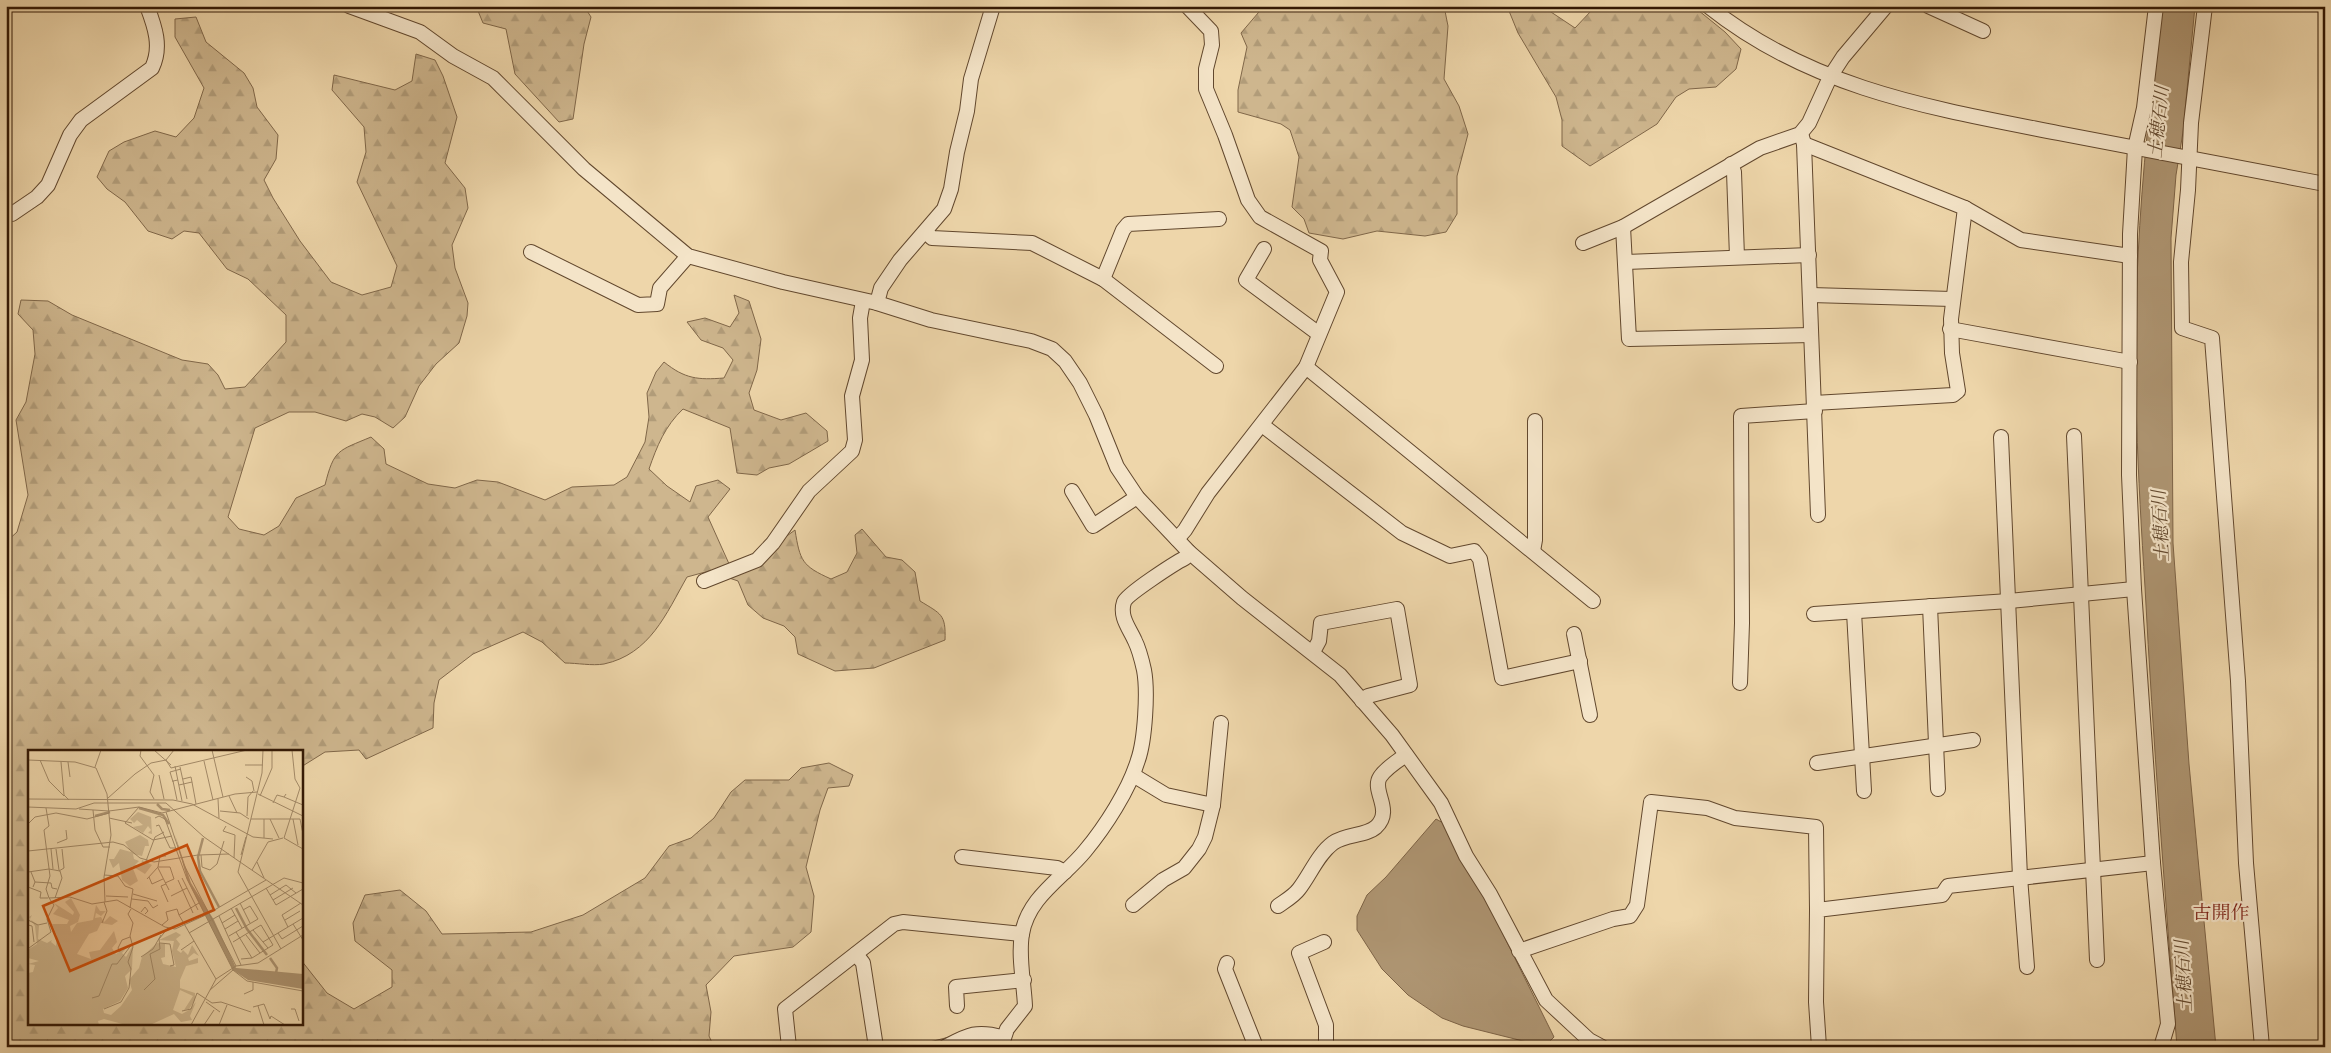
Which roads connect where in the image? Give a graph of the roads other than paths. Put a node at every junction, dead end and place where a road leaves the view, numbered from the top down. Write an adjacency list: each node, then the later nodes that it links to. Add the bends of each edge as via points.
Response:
1 (147, 6): 18 (street, via 157,33 158,57 152,68 81,120 70,135 48,185 12,214)
2 (349, 6): 26 (street, via 420,32 453,56 493,78 584,169)
3 (993, 6): 21 (street, via 971,79 951,189 944,209)
4 (1187, 6): 36 (street, via 1211,31 1206,89 1248,200 1260,217 1321,251 1320,260 1336,292)
5 (1708, 6): 11 (street, via 1735,28)
6 (1886, 6): 11 (street)
7 (1928, 6): 10 (street)
8 (2156, 6): 13 (street)
9 (2205, 6): 14 (street)
10 (1983, 31)
11 (1830, 77): 12 (street); 13 (street, via 1940,110)
12 (1802, 139): 15 (street, via 1760,148); 17 (street); 25 (street)
13 (2137, 148): 14 (street); 27 (street)
14 (2186, 158): 16 (street); 103 (street, via 2181,262 2182,328 2212,338 2238,681 2246,863)
15 (1731, 164): 20 (street); 28 (street)
16 (2325, 184)
17 (1965, 208): 27 (street, via 2021,240); 32 (street)
18 (6, 213)
19 (1219, 219): 30 (street, via 1128,224)
20 (1624, 227): 22 (street); 29 (street)
21 (926, 232): 30 (street, via 932,238 1032,243); 34 (street, via 900,260 881,288)
22 (1583, 243)
23 (1264, 249): 36 (street, via 1246,280)
24 (531, 252): 26 (street, via 638,305 657,304 660,288)
25 (1809, 255): 28 (street); 31 (street)
26 (688, 256): 33 (street)
27 (2130, 256): 38 (street)
28 (1737, 257): 29 (street)
29 (1626, 262): 37 (street, via 1629,339)
30 (1103, 279): 39 (street)
31 (1811, 295): 32 (street); 37 (street)
32 (1952, 299): 35 (street)
33 (863, 301): 34 (street); 52 (street, via 860,318 862,360 852,396 855,440 852,450 809,491 773,543 757,560)
34 (877, 303): 47 (street, via 931,320 1031,341 1052,349 1080,383 1116,466)
35 (1950, 329): 38 (street); 41 (street, via 1958,391 1953,395)
36 (1319, 334): 40 (street)
37 (1811, 335): 41 (street)
38 (2130, 362): 53 (street, via 2129,475)
39 (1216, 366)
40 (1306, 367): 43 (street); 50 (street)
41 (1814, 407): 48 (street); 63 (street, via 1741,416)
42 (1535, 421): 50 (street)
43 (1262, 425): 49 (street, via 1208,493); 62 (street, via 1402,533 1450,556 1474,551 1480,559 1502,678)
44 (2074, 436): 54 (street)
45 (2001, 438): 56 (street)
46 (1072, 491): 47 (street, via 1093,526)
47 (1137, 497): 49 (street)
48 (1818, 515)
49 (1177, 539): 51 (street)
50 (1533, 551): 55 (street)
51 (1189, 552): 61 (street, via 1242,598); 72 (street, via 1124,602 1124,615 1144,670 1146,690 1139,758)
52 (704, 581)
53 (2134, 589): 54 (street); 77 (street)
54 (2082, 594): 56 (street); 78 (street)
55 (1593, 601)
56 (2009, 601): 57 (street); 80 (street)
57 (1930, 606): 58 (street); 68 (street)
58 (1854, 612): 59 (street); 70 (street)
59 (1814, 614)
60 (1574, 634): 62 (street)
61 (1313, 652): 64 (street, via 1340,675); 64 (street, via 1319,641 1321,623 1397,609 1410,685 1368,696)
62 (1580, 661): 65 (street)
63 (1740, 683)
64 (1362, 701): 69 (street)
65 (1590, 715)
66 (1221, 723): 75 (street)
67 (1973, 740): 68 (street)
68 (1936, 746): 70 (street); 73 (street)
69 (1406, 755): 82 (street, via 1379,778 1377,785 1384,806 1375,828 1334,842 1297,892); 86 (street, via 1441,803 1466,856)
70 (1861, 757): 71 (street); 74 (street)
71 (1817, 763)
72 (1133, 775): 75 (street, via 1166,795); 79 (street, via 1100,832)
73 (1938, 789)
74 (1864, 791)
75 (1213, 805): 81 (street, via 1205,836 1184,868 1163,880)
76 (962, 857): 79 (street, via 1057,868)
77 (2153, 863): 78 (street); 102 (street, via 2168,1024)
78 (2092, 869): 80 (street); 88 (street)
79 (1065, 872): 84 (street, via 1046,888)
80 (2020, 877): 83 (street, via 1948,886 1942,895); 90 (street)
81 (1133, 905)
82 (1278, 906)
83 (1817, 910): 86 (street, via 1816,827 1735,818 1707,808 1650,802 1637,905 1630,916); 101 (street)
84 (1022, 934): 87 (street, via 903,922 894,924); 91 (street)
85 (1324, 942): 99 (street, via 1299,953 1326,1024)
86 (1520, 951): 94 (street, via 1546,1000)
87 (856, 954): 95 (street, via 785,1009); 96 (street, via 863,963)
88 (2097, 960)
89 (1228, 963): 98 (street, via 1225,969)
90 (2027, 967)
91 (1024, 980): 92 (street, via 956,986); 93 (street, via 1025,1006)
92 (958, 1006)
93 (1002, 1042): 97 (street, via 984,1033 972,1034)
94 (1586, 1043): 100 (street)
95 (789, 1047)
96 (876, 1047)
97 (944, 1047)
98 (1256, 1047)
99 (1326, 1047)
100 (1602, 1047)
101 (1819, 1047)
102 (2162, 1047)
103 (2262, 1047)

